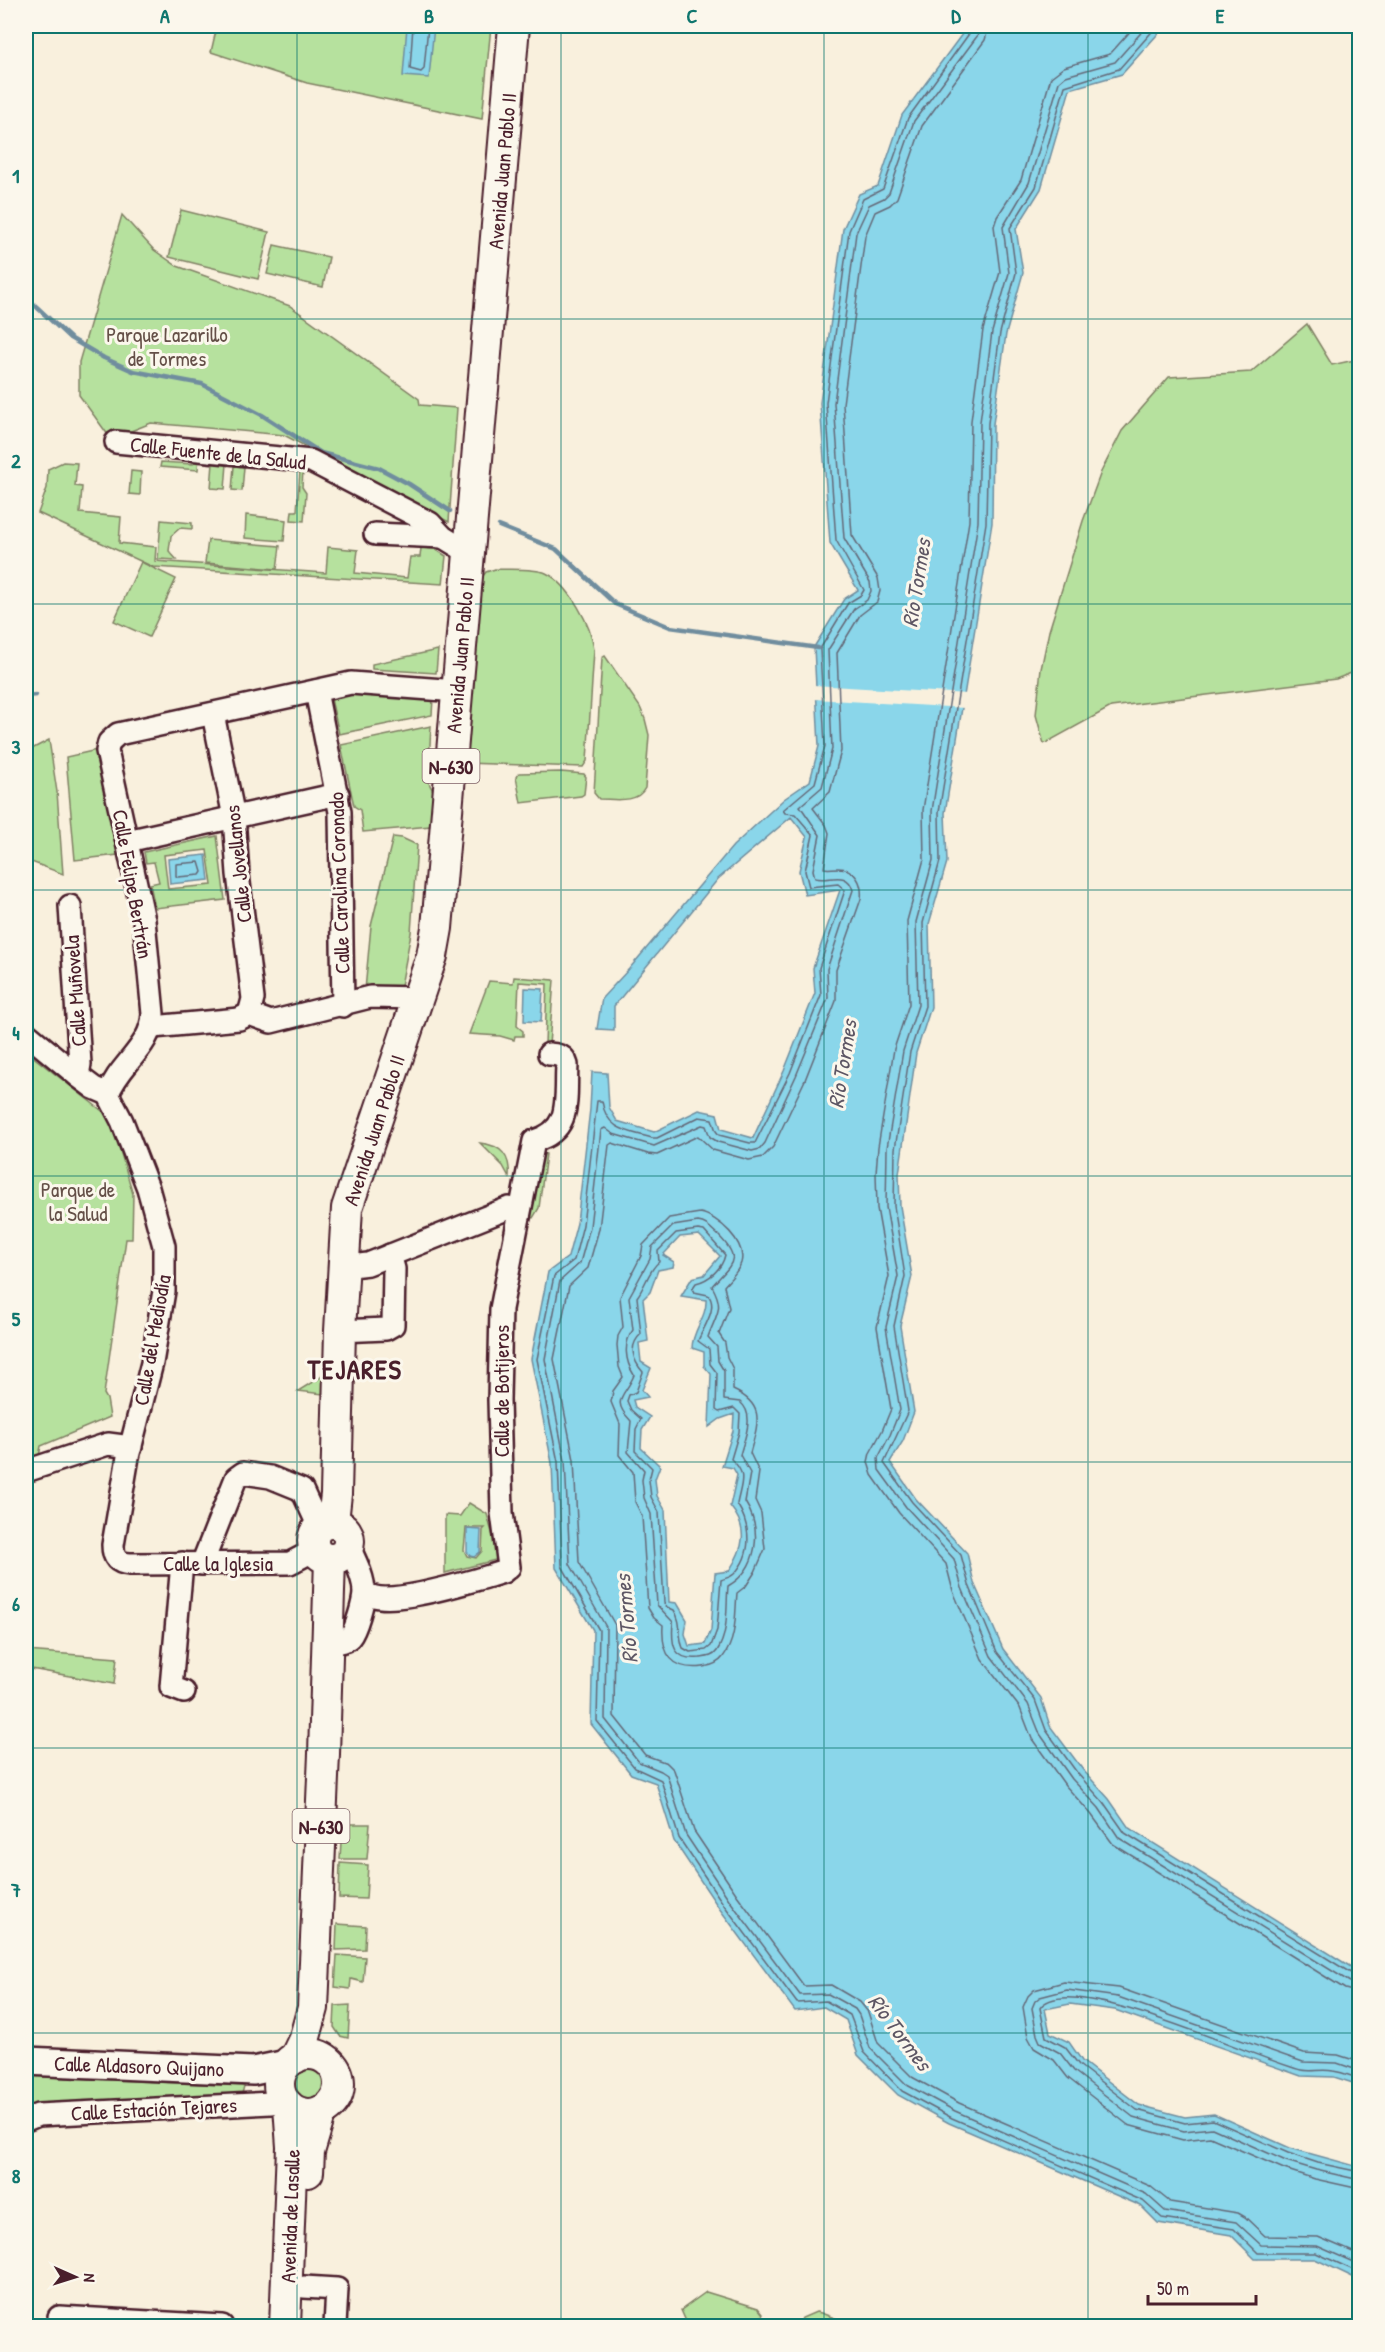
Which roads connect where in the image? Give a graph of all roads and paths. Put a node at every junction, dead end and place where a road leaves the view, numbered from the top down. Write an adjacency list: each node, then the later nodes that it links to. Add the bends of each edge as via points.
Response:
1 (514, 26): 5 (highway, Avenida Juan Pablo II / N-630)
2 (116, 442): 4 (street, Calle Fuente de la Salud, via 311,461 430,523)
3 (375, 534): 4 (street, Calle Fuente de la Salud)
4 (443, 537): 5 (street, Calle Fuente de la Salud)
5 (469, 553): 7 (highway, Avenida Juan Pablo II / N-630)
6 (316, 691): 7 (street, via 367,683); 8 (street); 9 (street, Calle Carolina Coronado)
7 (457, 691): 13 (highway, Avenida Juan Pablo II / N-630, via 437,928)
8 (213, 714): 10 (street, Calle Jovellanos); 11 (street, Calle Felipe Bertrán, via 118,734 109,742 107,752)
9 (338, 794): 10 (street); 14 (street, Calle Carolina Coronado)
10 (234, 817): 11 (street); 15 (street, Calle Jovellanos, via 253,999)
11 (127, 841): 16 (street, Calle Felipe Bertrán, via 144,920)
12 (70, 906): 19 (street, Calle Muñovela)
13 (419, 998): 14 (street, via 370,998); 23 (highway, Avenida Juan Pablo II / N-630, via 347,1208)
14 (344, 1006): 15 (street, via 271,1022)
15 (249, 1014): 16 (street, via 239,1019)
16 (153, 1027): 20 (street, via 111,1084)
17 (26, 1033): 19 (street, Calle Muñovela)
18 (549, 1054): 21 (street, Calle de Botijeros, via 566,1059 562,1124 554,1133 534,1141)
19 (78, 1076): 20 (street, Calle Muñovela)
20 (108, 1094): 25 (street, Calle del Mediodía, via 153,1202 164,1246 164,1291 152,1363)
21 (517, 1214): 22 (street, via 509,1208); 30 (street, Calle de Botijeros, via 501,1309 502,1513 509,1567 490,1576 397,1598 379,1599)
22 (390, 1255): 23 (street, via 368,1264); 24 (street, via 394,1269 393,1325 386,1329)
23 (343, 1267): 24 (highway, Avenida Juan Pablo II / N-630)
24 (340, 1331): 27 (highway, Avenida Juan Pablo II / N-630, via 336,1494)
25 (130, 1447): 26 (street, via 108,1444); 28 (street, Calle del Mediodía, via 113,1545)
26 (26, 1471)
27 (326, 1536): 29 (street, Calle la Iglesia, via 290,1563); 29 (street, via 298,1487 243,1473 236,1478); 30 (street, via 358,1568); 31 (highway, Avenida Juan Pablo II / N-630)
28 (118, 1561): 29 (street, Calle la Iglesia)
29 (192, 1564): 32 (street, via 171,1687)
30 (364, 1592): 31 (street, via 349,1638)
31 (328, 1643): 33 (highway, Avenida de Lasalle / N-630)
32 (184, 1692)
33 (313, 2008): 35 (highway, Avenida de Lasalle / N-630); 36 (highway, Avenida de Lasalle / N-630)
34 (26, 2061): 36 (main road, Calle Aldasoro Quijano, via 253,2071)
35 (332, 2064): 36 (highway, via 310,2054); 37 (highway, N-630, via 338,2078 337,2094)
36 (287, 2082): 37 (highway, via 304,2113); 38 (street, Calle Estación Tejares, via 271,2103 38,2115); 42 (highway, Avenida de Lasalle / N-630, via 292,2147)
37 (321, 2111): 39 (highway, Avenida de Lasalle / N-630, via 309,2152)
38 (26, 2120)
39 (304, 2287): 43 (highway, Avenida de Lasalle / N-630); 44 (street, Avenida de Lasalle, via 337,2289)
40 (59, 2317): 41 (street)
41 (222, 2326)
42 (285, 2326)
43 (302, 2326)
44 (335, 2326)

